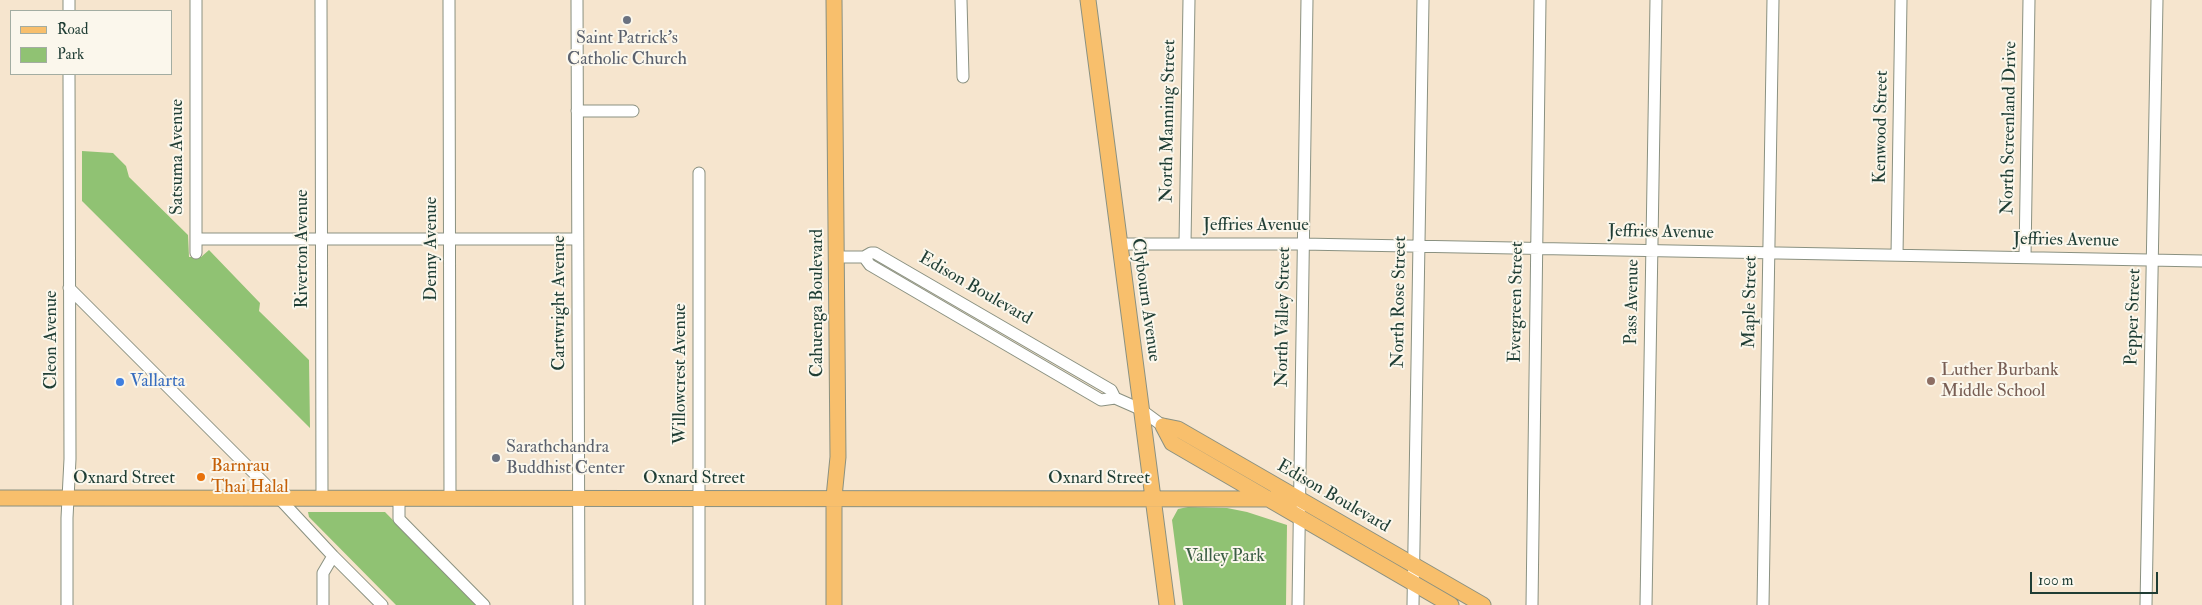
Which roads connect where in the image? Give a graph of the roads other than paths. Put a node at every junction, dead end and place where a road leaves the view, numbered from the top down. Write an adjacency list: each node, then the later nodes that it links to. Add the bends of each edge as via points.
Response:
1 (196, 0): 22 (street, Satsuma Avenue)
2 (321, 0): 24 (street, Riverton Avenue)
3 (449, 0): 25 (street, Denny Avenue)
4 (577, 0): 19 (street, Cartwright Avenue)
5 (834, 0): 35 (main road, Cahuenga Boulevard)
6 (961, 0): 18 (street)
7 (1088, 0): 27 (main road, Clybourn Avenue)
8 (1189, 0): 26 (street, North Manning Street)
9 (1307, 0): 28 (street, North Valley Street)
10 (1422, 0): 29 (street, North Rose Street)
11 (1540, 0): 30 (street, Evergreen Street)
12 (1656, 0): 31 (street, Pass Avenue)
13 (1773, 0): 33 (street, Maple Street)
14 (1902, 0): 34 (street, Kenwood Street)
15 (2029, 0): 36 (street, North Screenland Drive)
16 (2157, 0): 37 (street, Pepper Street)
17 (69, 75): 39 (street, Cleon Avenue)
18 (963, 76)
19 (577, 111): 20 (street); 23 (street, Cartwright Avenue)
20 (633, 111)
21 (699, 174): 50 (street, Willowcrest Avenue)
22 (196, 239): 24 (street); 32 (street, Satsuma Avenue)
23 (577, 239): 25 (street); 49 (street, Cartwright Avenue)
24 (321, 240): 25 (street); 46 (street, Riverton Avenue)
25 (449, 240): 48 (street, Denny Avenue)
26 (1185, 243): 27 (street, Jeffries Avenue); 28 (street, Jeffries Avenue)
27 (1119, 244): 40 (main road, Clybourn Avenue)
28 (1302, 244): 29 (street, Jeffries Avenue); 53 (street, North Valley Street)
29 (1418, 246): 30 (street, Jeffries Avenue); 56 (street, North Rose Street)
30 (1535, 249): 31 (street, Jeffries Avenue); 70 (street, Evergreen Street)
31 (1651, 250): 33 (street, Jeffries Avenue); 71 (street, Pass Avenue)
32 (196, 253)
33 (1769, 253): 34 (street, Jeffries Avenue); 72 (street, Maple Street)
34 (1897, 255): 36 (street, Jeffries Avenue)
35 (836, 257): 40 (street, Edison Boulevard, via 864,257 870,265 1101,400 1114,398); 43 (main road, Cahuenga Boulevard, via 838,457)
36 (2026, 257): 37 (street, Jeffries Avenue)
37 (2153, 260): 38 (street, Jeffries Avenue); 73 (street, Pepper Street)
38 (2202, 260)
39 (69, 288): 42 (street); 45 (street, Cleon Avenue)
40 (1140, 409): 41 (street, Edison Boulevard); 51 (main road, Clybourn Avenue)
41 (1163, 426): 52 (main road, Edison Boulevard, via 1172,442); 53 (main road, Edison Boulevard, via 1178,429)
42 (278, 497): 45 (main road, Oxnard Street); 46 (main road, Oxnard Street); 55 (street)
43 (834, 497): 50 (main road, Oxnard Street); 51 (main road, Oxnard Street); 64 (main road, Cahuenga Boulevard)
44 (0, 498): 45 (main road, Oxnard Street)
45 (68, 498): 58 (street, Cleon Avenue)
46 (322, 498): 47 (main road, Oxnard Street)
47 (399, 498): 48 (main road, Oxnard Street); 61 (street, via 399,519)
48 (450, 498): 49 (main road, Oxnard Street)
49 (578, 498): 50 (main road, Oxnard Street); 62 (street, Cartwright Avenue)
50 (699, 498): 63 (street, Willowcrest Avenue)
51 (1153, 498): 52 (main road, Oxnard Street); 65 (main road, Clybourn Avenue)
52 (1267, 498): 53 (main road, Oxnard Street); 54 (main road, Edison Boulevard)
53 (1299, 499): 54 (street, North Valley Street); 56 (main road, Edison Boulevard)
54 (1299, 517): 57 (main road, Edison Boulevard); 66 (street, North Valley Street)
55 (333, 556): 59 (street, via 323,573); 60 (street)
56 (1414, 566): 57 (street, North Rose Street); 69 (main road, Edison Boulevard)
57 (1413, 583): 67 (street, North Rose Street); 68 (main road, Edison Boulevard)
58 (66, 605)
59 (323, 605)
60 (382, 605)
61 (484, 605)
62 (579, 605)
63 (699, 605)
64 (834, 605)
65 (1167, 605)
66 (1298, 605)
67 (1413, 605)
68 (1450, 605)
69 (1483, 605)
70 (1532, 605)
71 (1646, 605)
72 (1763, 605)
73 (2146, 605)

